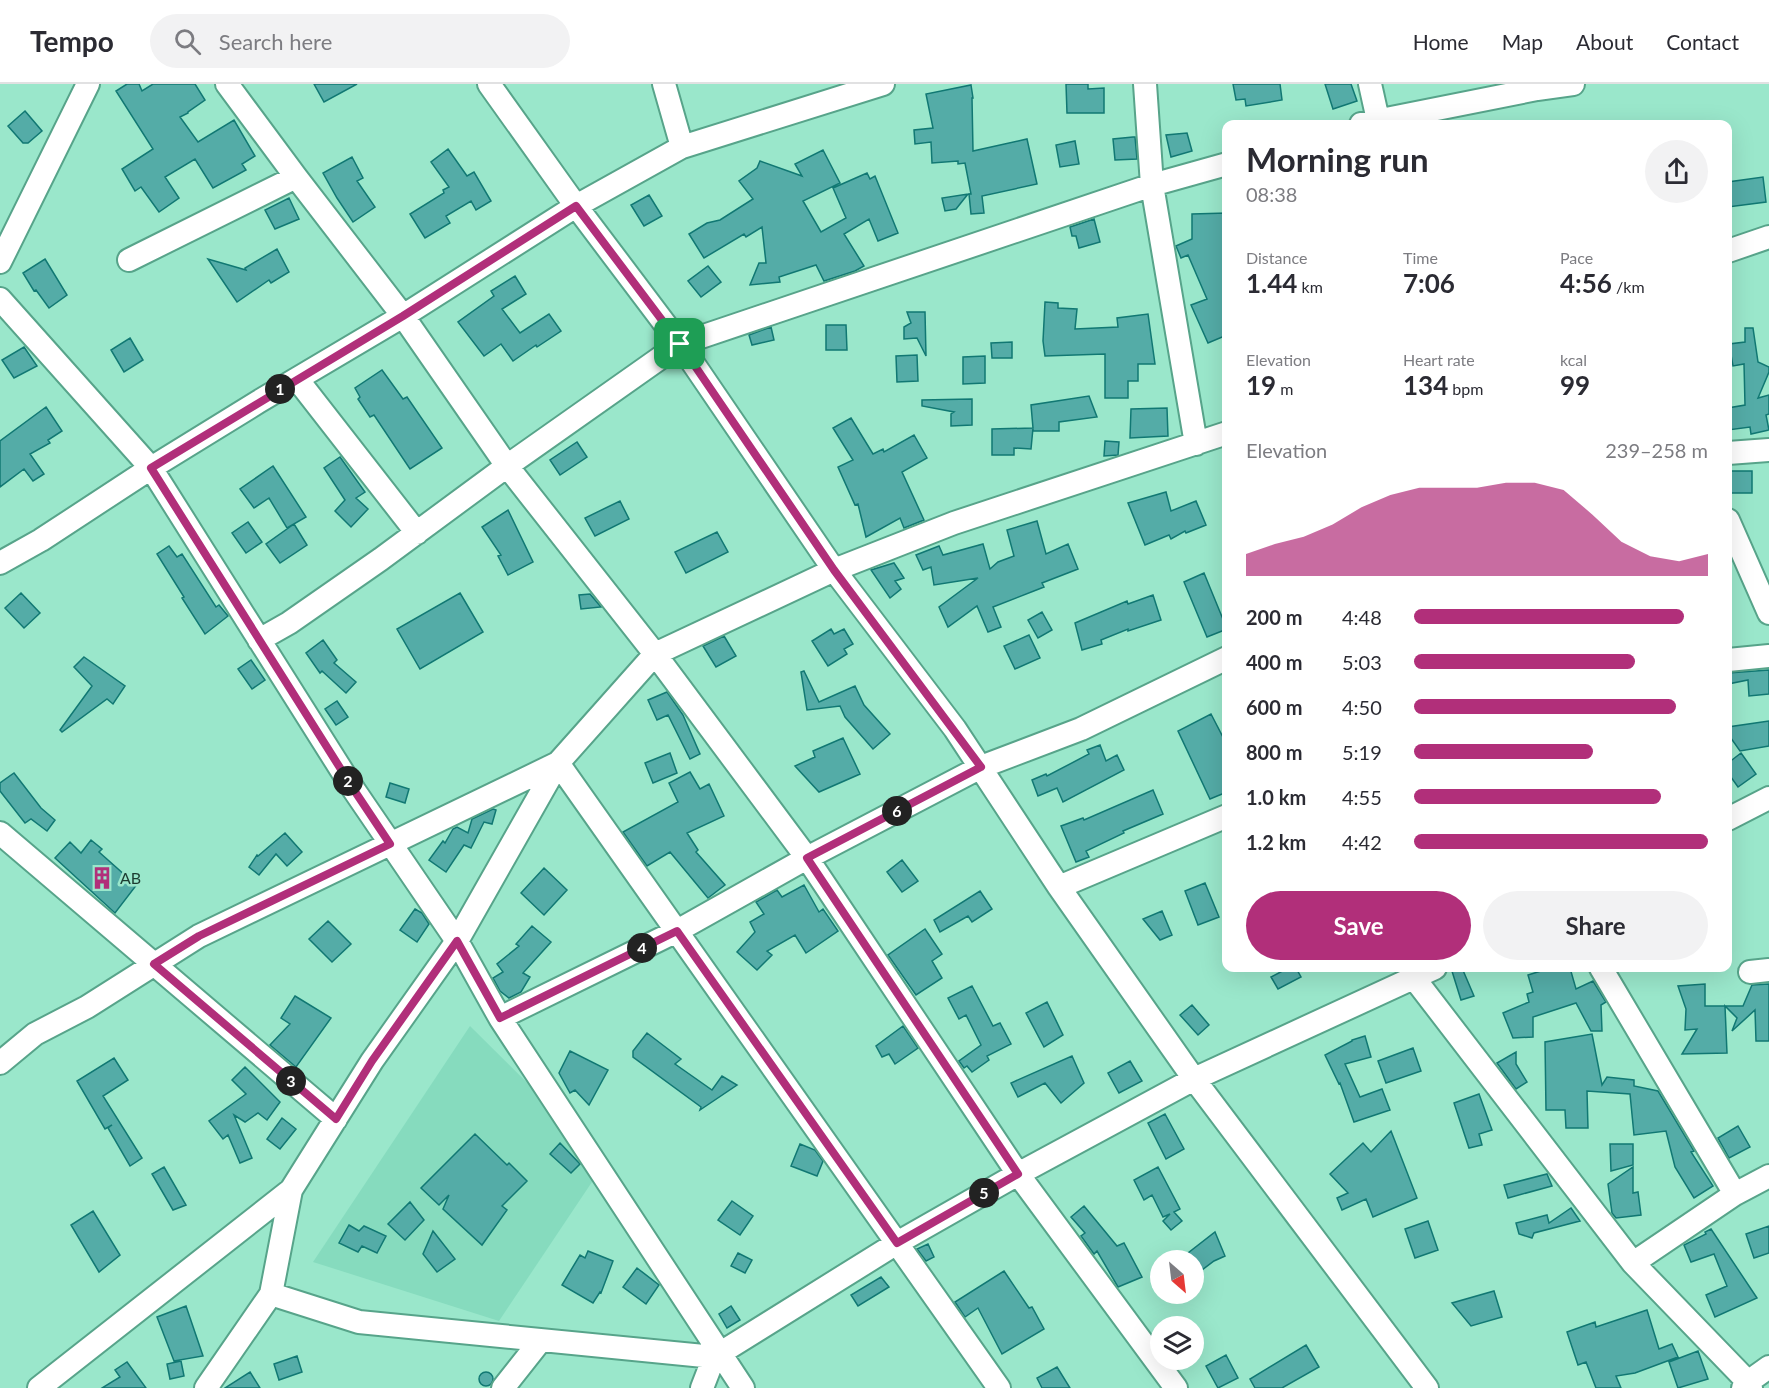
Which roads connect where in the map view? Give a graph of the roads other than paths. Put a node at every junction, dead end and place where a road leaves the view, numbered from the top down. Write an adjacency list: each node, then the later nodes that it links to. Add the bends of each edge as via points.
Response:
1 (88, 84): 19 (street)
2 (227, 84): 13 (street)
3 (489, 84): 15 (street)
4 (664, 84): 11 (street)
5 (883, 84): 11 (street)
6 (1145, 84): 14 (street)
7 (1370, 84): 9 (street)
8 (1573, 84): 10 (street)
9 (1370, 120)
10 (1380, 120)
11 (682, 147): 15 (street)
12 (1222, 165): 14 (street)
13 (296, 177): 18 (street); 21 (street)
14 (1152, 185): 22 (street); 25 (street)
15 (576, 206): 21 (street); 22 (street)
16 (1769, 237): 17 (street)
17 (1732, 250)
18 (129, 260)
19 (0, 262)
20 (0, 299): 29 (street)
21 (403, 316): 23 (street); 28 (street)
22 (680, 344): 28 (street); 33 (street)
23 (297, 379): 29 (street); 31 (street)
24 (1222, 435): 25 (street)
25 (1196, 444): 33 (street, via 954,523)
26 (1769, 450): 27 (street)
27 (1732, 453)
28 (507, 466): 31 (street); 36 (street)
29 (151, 468): 32 (street); 35 (street)
30 (1732, 529): 34 (street)
31 (417, 533): 35 (street)
32 (0, 563)
33 (834, 570): 36 (street); 41 (street)
34 (1769, 613)
35 (259, 640): 46 (street)
36 (655, 654): 40 (street); 47 (street)
37 (1769, 656): 39 (street)
38 (1222, 660): 41 (street, via 1081,729)
39 (1732, 660)
40 (558, 764): 46 (street); 49 (street); 50 (street)
41 (981, 767): 47 (street); 48 (street)
42 (1769, 798): 43 (street)
43 (1732, 817)
44 (1222, 818): 48 (street)
45 (0, 833): 51 (street)
46 (390, 844): 50 (street); 51 (street, via 199,936)
47 (807, 858): 49 (street); 59 (street)
48 (1059, 887): 57 (street)
49 (677, 931): 55 (street); 63 (street)
50 (457, 941): 55 (street); 58 (street)
51 (154, 964): 56 (street, via 35,1035); 58 (street)
52 (1427, 972): 54 (street)
53 (1603, 972): 62 (street)
54 (1414, 978): 57 (street); 64 (street)
55 (500, 1018): 67 (street)
56 (0, 1063)
57 (1194, 1079): 59 (street); 77 (street)
58 (336, 1119): 61 (street)
59 (1018, 1174): 63 (street); 76 (street)
60 (1769, 1176): 62 (street)
61 (291, 1190): 65 (street); 70 (street)
62 (1735, 1194): 64 (street)
63 (897, 1243): 67 (street); 75 (street)
64 (1633, 1263): 69 (street)
65 (271, 1294): 66 (street, via 359,1322); 71 (street)
66 (541, 1340): 67 (street); 72 (street)
67 (717, 1355): 73 (street); 74 (street)
68 (1769, 1367): 69 (street)
69 (1747, 1386)
70 (39, 1388)
71 (206, 1388)
72 (503, 1388)
73 (702, 1388)
74 (743, 1388)
75 (999, 1388)
76 (1176, 1388)
77 (1427, 1388)

